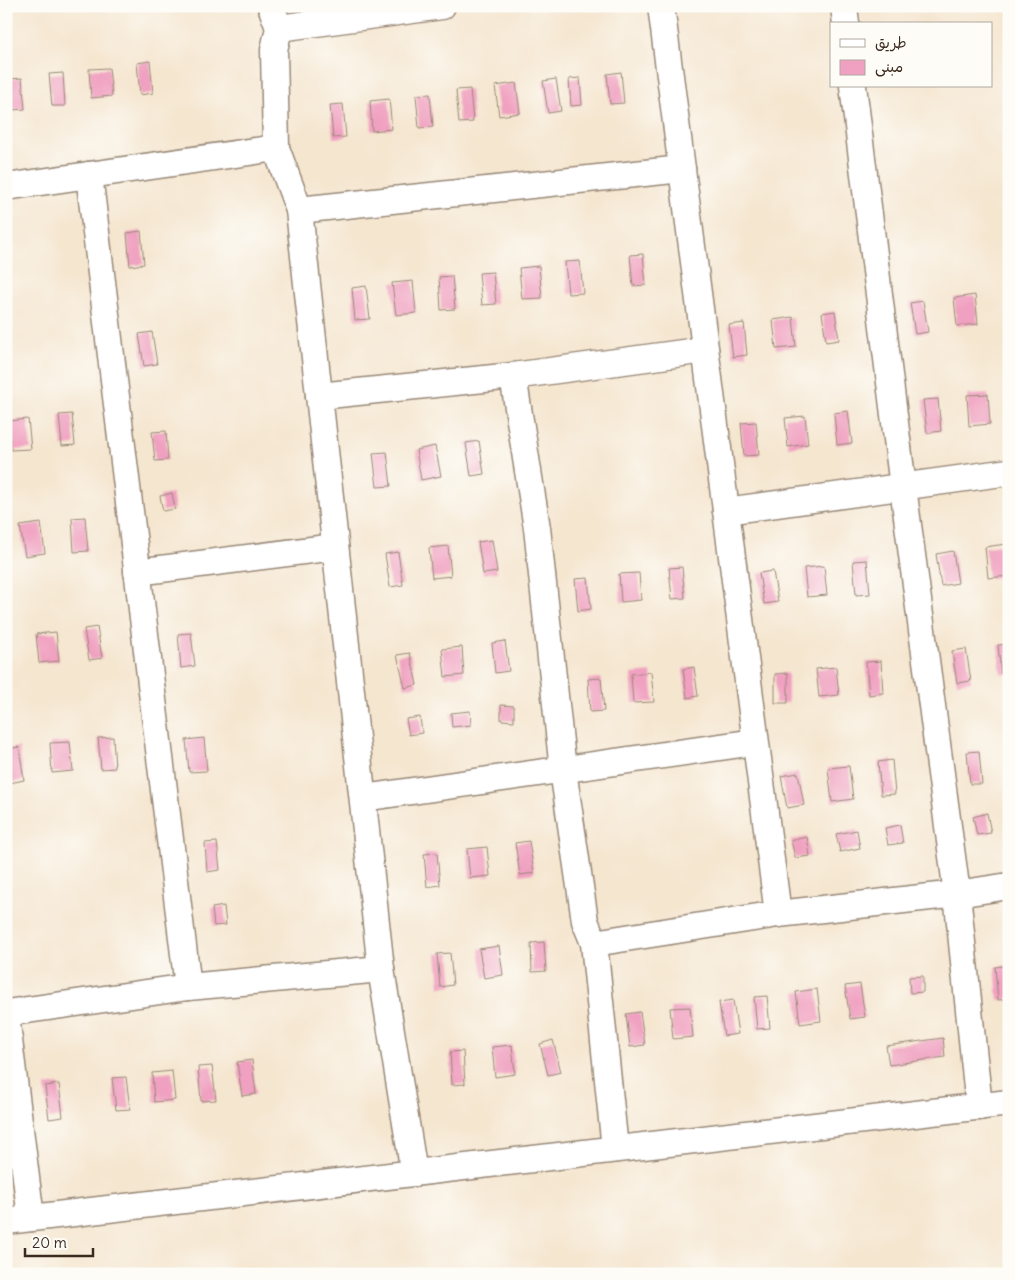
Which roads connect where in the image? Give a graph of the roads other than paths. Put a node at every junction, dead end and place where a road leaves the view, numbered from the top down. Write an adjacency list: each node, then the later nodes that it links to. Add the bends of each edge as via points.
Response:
1 (442, 6): 4 (street)
2 (661, 6): 8 (street)
3 (844, 6): 5 (street)
4 (275, 17): 7 (street)
5 (846, 22)
6 (853, 88): 16 (street)
7 (276, 148): 9 (street); 11 (street)
8 (682, 169): 11 (street); 12 (street)
9 (89, 175): 10 (street); 19 (street)
10 (6, 186)
11 (299, 210): 14 (street)
12 (706, 350): 13 (street); 17 (street)
13 (513, 376): 14 (street); 21 (street, via 537,528)
14 (320, 396): 18 (street)
15 (1009, 472): 16 (street)
16 (902, 487): 17 (street); 24 (street)
17 (726, 511): 20 (street)
18 (336, 547): 19 (street); 22 (street)
19 (137, 572): 28 (street)
20 (756, 742): 21 (street); 25 (street)
21 (563, 770): 22 (street); 26 (street, via 586,921)
22 (362, 798): 27 (street)
23 (1009, 886): 24 (street)
24 (957, 894): 25 (street); 31 (street)
25 (778, 914): 26 (street)
26 (594, 943): 32 (street)
27 (381, 969): 28 (street); 33 (street)
28 (188, 987): 29 (street)
29 (6, 1014): 34 (street)
30 (1009, 1103): 31 (street)
31 (979, 1107): 32 (street)
32 (615, 1149): 33 (street)
33 (414, 1173): 34 (street)
34 (19, 1219)

